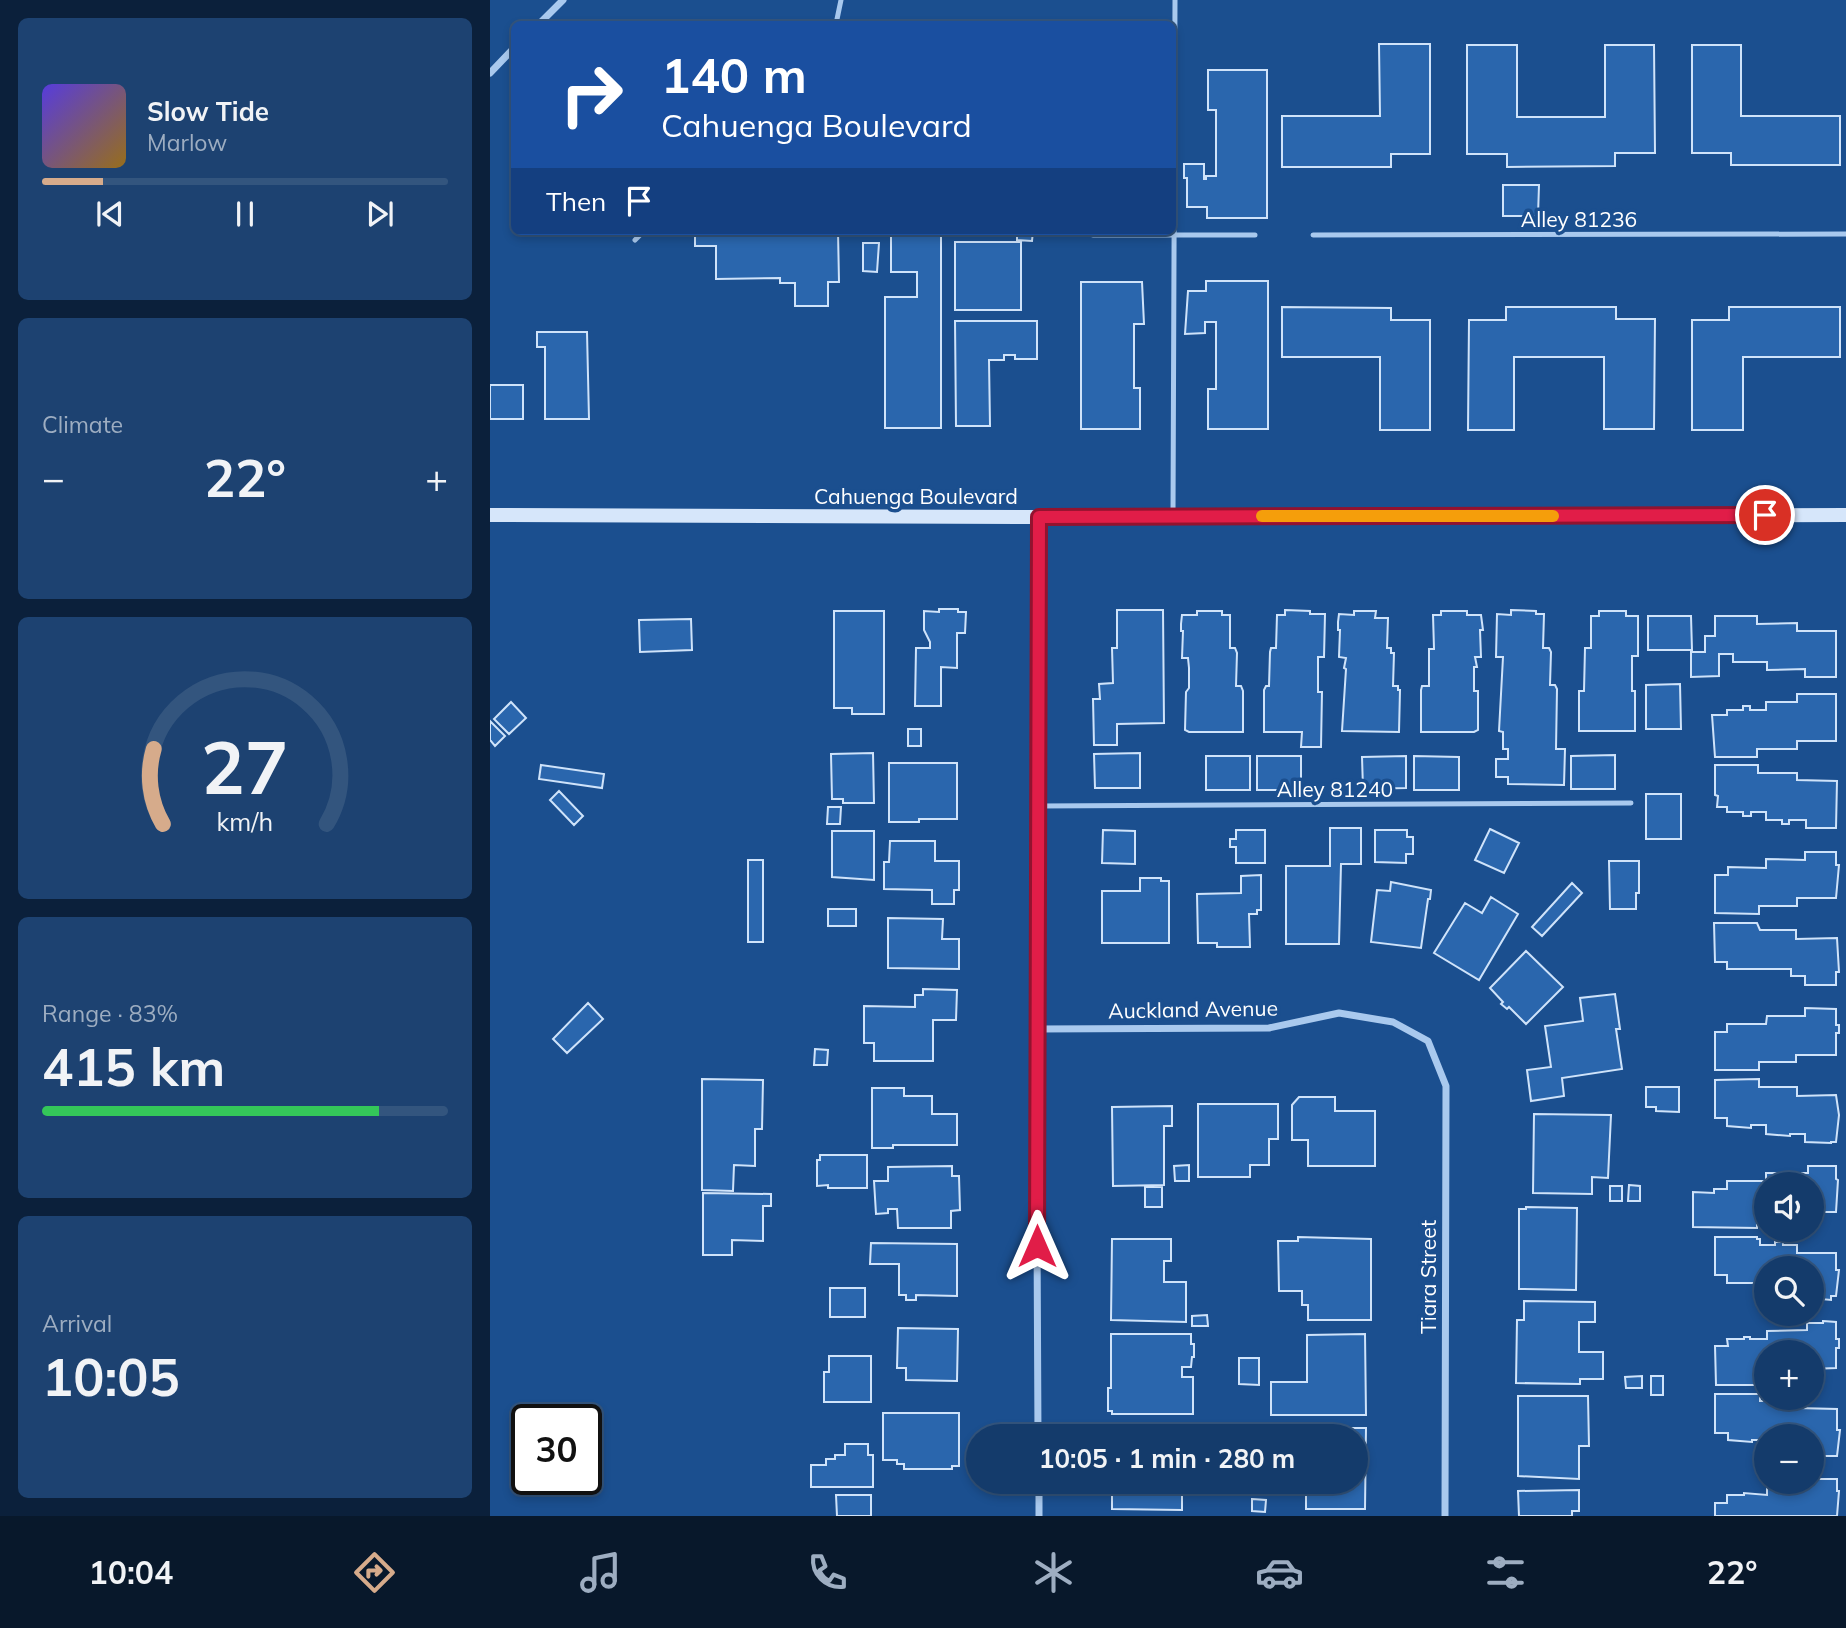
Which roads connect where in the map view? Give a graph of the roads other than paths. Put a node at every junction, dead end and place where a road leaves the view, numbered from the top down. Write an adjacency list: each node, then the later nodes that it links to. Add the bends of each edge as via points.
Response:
1 (563, 0): 4 (street)
2 (841, 0): 5 (lane)
3 (1175, 0): 6 (lane)
4 (542, 21)
5 (837, 21)
6 (1175, 21)
7 (511, 51): 8 (street)
8 (490, 73)
9 (1846, 234): 14 (lane, Alley 81236)
10 (640, 235): 15 (lane)
11 (1093, 235): 12 (lane)
12 (1174, 235): 13 (lane); 19 (lane)
13 (1255, 235)
14 (1313, 235)
15 (635, 240)
16 (490, 515): 18 (main road, Cahuenga Boulevard)
17 (1846, 515): 19 (main road, Cahuenga Boulevard)
18 (1039, 517): 19 (main road, Cahuenga Boulevard); 21 (street)
19 (1173, 517)
20 (1631, 803): 21 (lane, Alley 81240)
21 (1039, 806): 22 (street)
22 (1036, 1029): 23 (street, Auckland Avenue, via 1269,1028 1339,1013 1393,1023); 24 (street)
23 (1428, 1041): 27 (street, Tiara Street, via 1446,1086)
24 (1038, 1424)
25 (1039, 1494): 26 (street)
26 (1039, 1516)
27 (1445, 1516)

